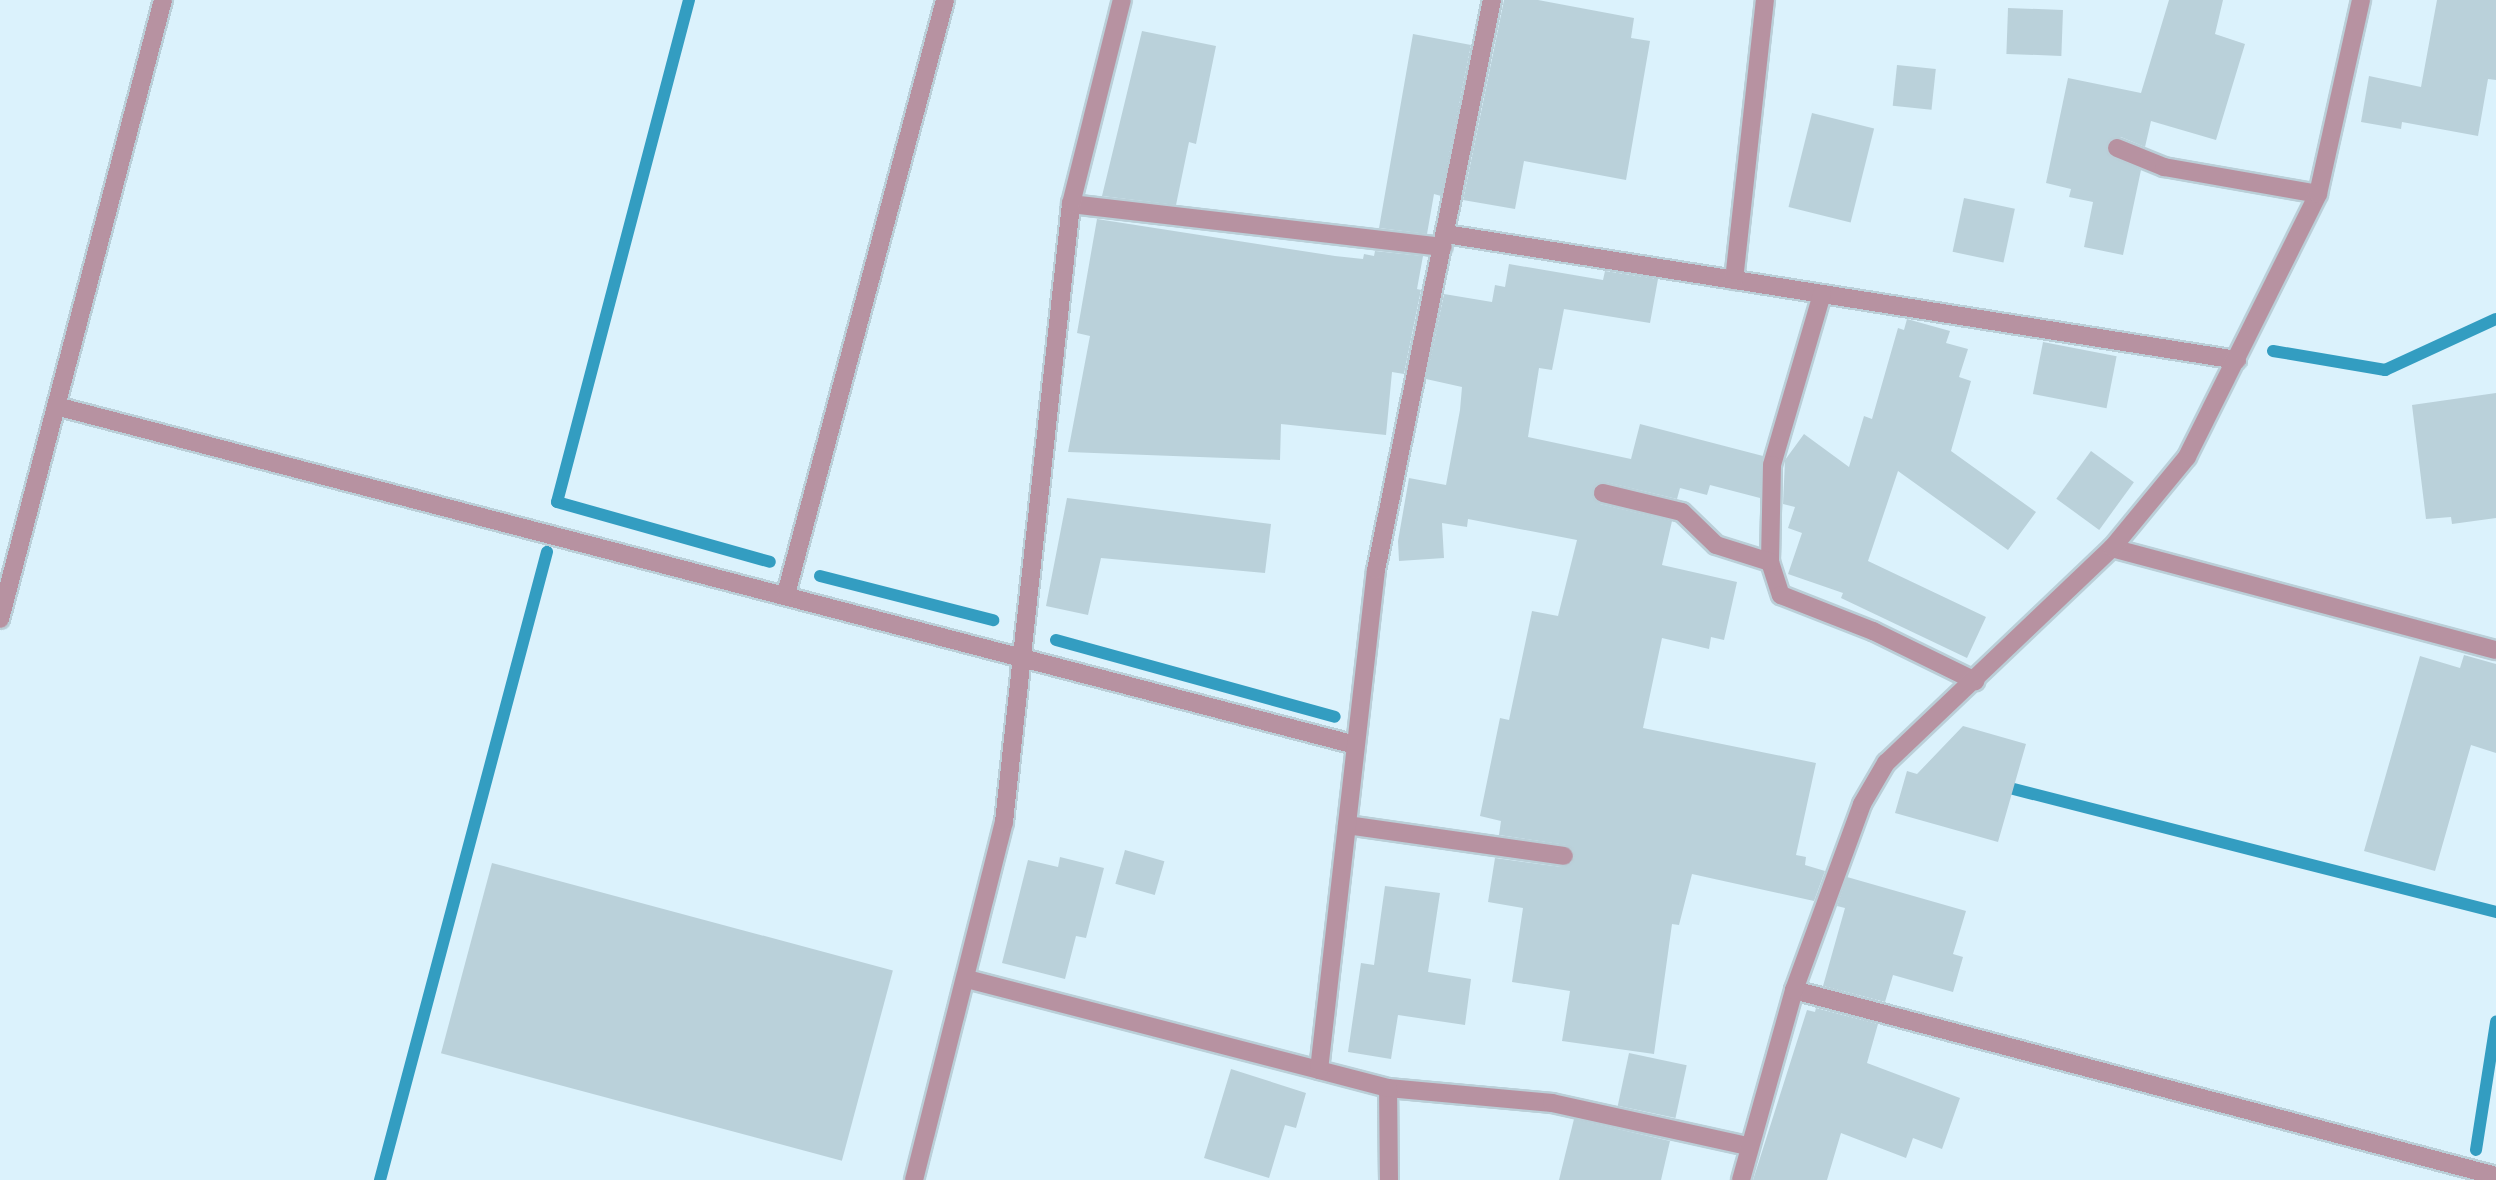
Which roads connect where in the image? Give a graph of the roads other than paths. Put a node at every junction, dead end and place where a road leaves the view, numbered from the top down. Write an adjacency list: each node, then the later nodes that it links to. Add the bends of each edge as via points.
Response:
1 (163, 0): 14 (street)
2 (945, 0): 18 (street)
3 (1122, 0): 9 (street)
4 (1492, 0): 10 (street)
5 (1765, 0): 11 (street)
6 (2361, 0): 8 (street)
7 (2117, 148): 8 (street, via 2164,167)
8 (2318, 194): 13 (street)
9 (1071, 204): 10 (street); 21 (street)
10 (1445, 240): 11 (street); 23 (street, via 1376,570)
11 (1734, 280): 12 (street)
12 (1822, 294): 13 (street); 17 (street, via 1772,465)
13 (2237, 360): 16 (street, via 2187,457)
14 (57, 406): 18 (street); 19 (street)
15 (1603, 493): 17 (street, via 1682,512 1716,545)
16 (2112, 548): 20 (street); 22 (street)
17 (1770, 562): 22 (street, via 1781,595 1873,631)
18 (786, 594): 21 (street)
19 (0, 619)
20 (2496, 650)
21 (1021, 654): 23 (street); 26 (street, via 1004,822)
22 (1975, 681): 27 (street, via 1886,762 1862,804)
23 (1356, 745): 24 (street)
24 (1347, 825): 25 (street); 28 (street)
25 (1564, 856)
26 (967, 979): 28 (street); 32 (street)
27 (1794, 990): 30 (street); 31 (street)
28 (1319, 1070): 29 (street)
29 (1388, 1088): 30 (street, via 1552,1103); 33 (street)
30 (1747, 1146): 34 (street)
31 (2496, 1176)
32 (914, 1180)
33 (1389, 1180)
34 (1741, 1180)

